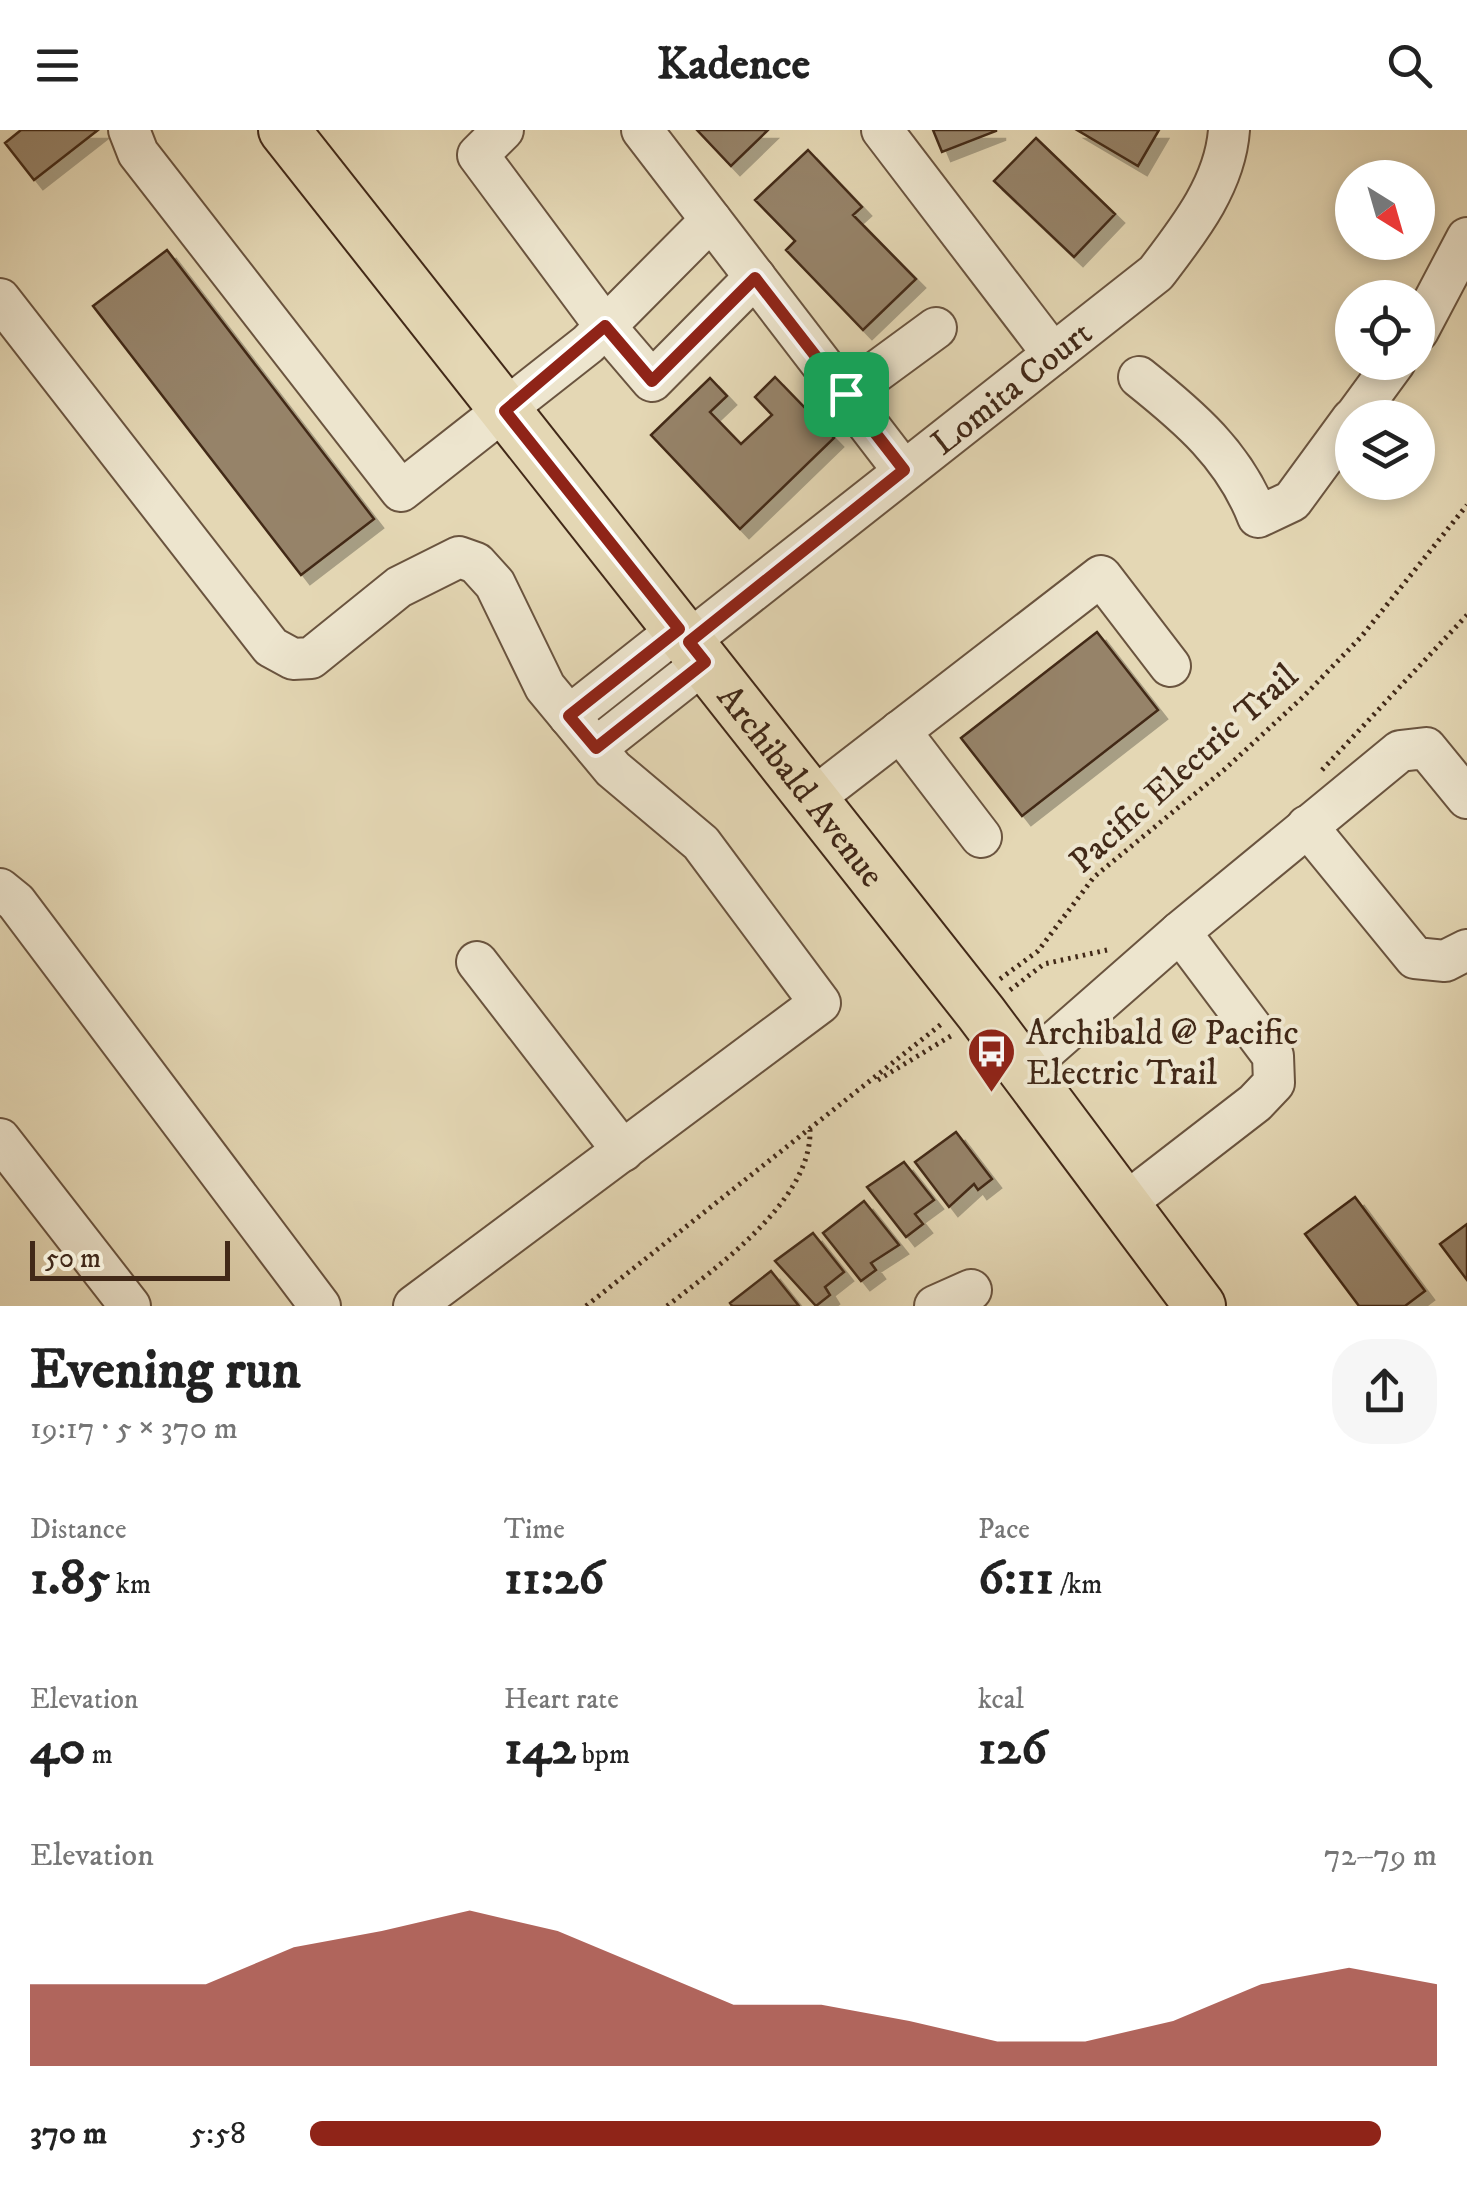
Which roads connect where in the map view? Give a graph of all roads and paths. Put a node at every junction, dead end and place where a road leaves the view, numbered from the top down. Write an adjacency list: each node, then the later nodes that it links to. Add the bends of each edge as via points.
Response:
1 (129, 130): 17 (street, via 138,153 401,491)
2 (284, 130): 17 (main road, Archibald Avenue)
3 (503, 130): 12 (street, via 478,155)
4 (642, 130): 7 (street)
5 (882, 130): 14 (street)
6 (1228, 130): 14 (street, Lomita Court, via 1201,214 1156,273)
7 (711, 220): 9 (street); 12 (street)
8 (1467, 238): 11 (street)
9 (755, 278): 12 (street, via 652,381); 16 (street)
10 (0, 298): 24 (street, via 271,646 292,660 312,658 399,587 459,557 476,563 495,584 545,686)
11 (1435, 299)
12 (605, 326): 17 (street)
13 (936, 328): 16 (street)
14 (1052, 354): 19 (street, Lomita Court)
15 (1139, 377): 18 (street, via 1198,424 1244,482 1258,516 1292,501)
16 (846, 394): 19 (street)
17 (505, 411): 22 (main road, Archibald Avenue)
18 (1335, 442)
19 (904, 470): 22 (street, Lomita Court)
20 (1467, 505): 37 (path, Pacific Electric Trail, via 1303,697 1226,770 1094,877 1038,951)
21 (1467, 615): 27 (path)
22 (691, 644): 24 (street); 26 (street); 29 (main road, Archibald Avenue)
23 (1170, 666): 25 (street, via 1101,576)
24 (569, 716): 26 (street)
25 (900, 732): 29 (street); 31 (street)
26 (596, 748): 42 (street, via 701,843 820,1003)
27 (1317, 774)
28 (1467, 798): 30 (street, via 1431,752 1407,748)
29 (811, 800): 37 (main road, Archibald Avenue)
30 (1307, 826): 33 (street); 35 (street, via 1415,958 1445,962)
31 (981, 837)
32 (0, 888): 46 (street)
33 (1180, 932): 38 (street); 43 (street, via 1273,1056 1274,1082 1255,1104)
34 (1111, 948): 37 (path, Pacific Electric Trail, via 1044,964)
35 (1467, 950)
36 (477, 962): 42 (street)
37 (977, 1007): 38 (main road, Archibald Avenue); 39 (path, Pacific Electric Trail); 39 (path, Pacific Electric Trail, via 914,1061)
38 (1024, 1069): 43 (main road, Archibald Avenue)
39 (866, 1086): 40 (path, Pacific Electric Trail)
40 (810, 1130): 48 (path, Pacific Electric Trail); 49 (path, via 802,1169 764,1223)
41 (0, 1140): 45 (street)
42 (622, 1151): 47 (street)
43 (1123, 1205): 51 (main road, Archibald Avenue)
44 (971, 1290): 50 (street)
45 (130, 1306)
46 (320, 1306)
47 (414, 1306)
48 (586, 1306)
49 (667, 1306)
50 (935, 1306)
51 (1200, 1306)

